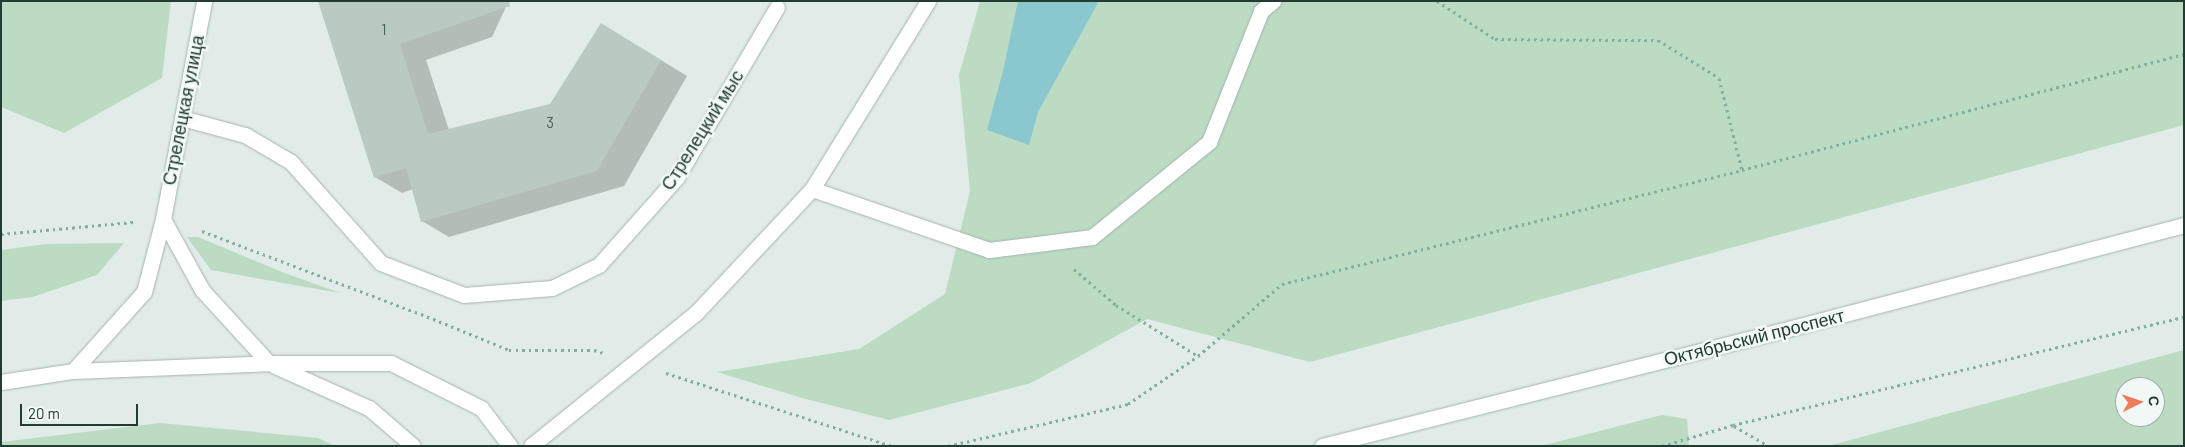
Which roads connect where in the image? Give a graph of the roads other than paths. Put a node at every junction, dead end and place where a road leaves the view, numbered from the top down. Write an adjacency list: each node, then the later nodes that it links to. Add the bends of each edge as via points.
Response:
1 (204, 1): 5 (street, Стрелецкая улица)
2 (928, 1): 6 (street)
3 (1273, 1): 6 (street, via 1261,11 1209,142 1092,237 989,250)
4 (777, 7): 5 (street, Стрелецкий мыс, via 676,177 599,264 552,288 464,295 381,263 291,162 245,135)
5 (182, 118): 7 (street, Стрелецкая улица)
6 (812, 189): 14 (street, via 696,313)
7 (163, 219): 9 (street, via 202,290); 10 (street, Стрелецкая улица, via 144,292)
8 (2184, 225): 15 (street, Октябрьский проспект)
9 (269, 363): 10 (street); 12 (street, via 369,408); 13 (street, via 390,363 481,408)
10 (73, 371): 11 (street)
11 (1, 382)
12 (413, 446)
13 (510, 446)
14 (531, 446)
15 (1322, 446)

